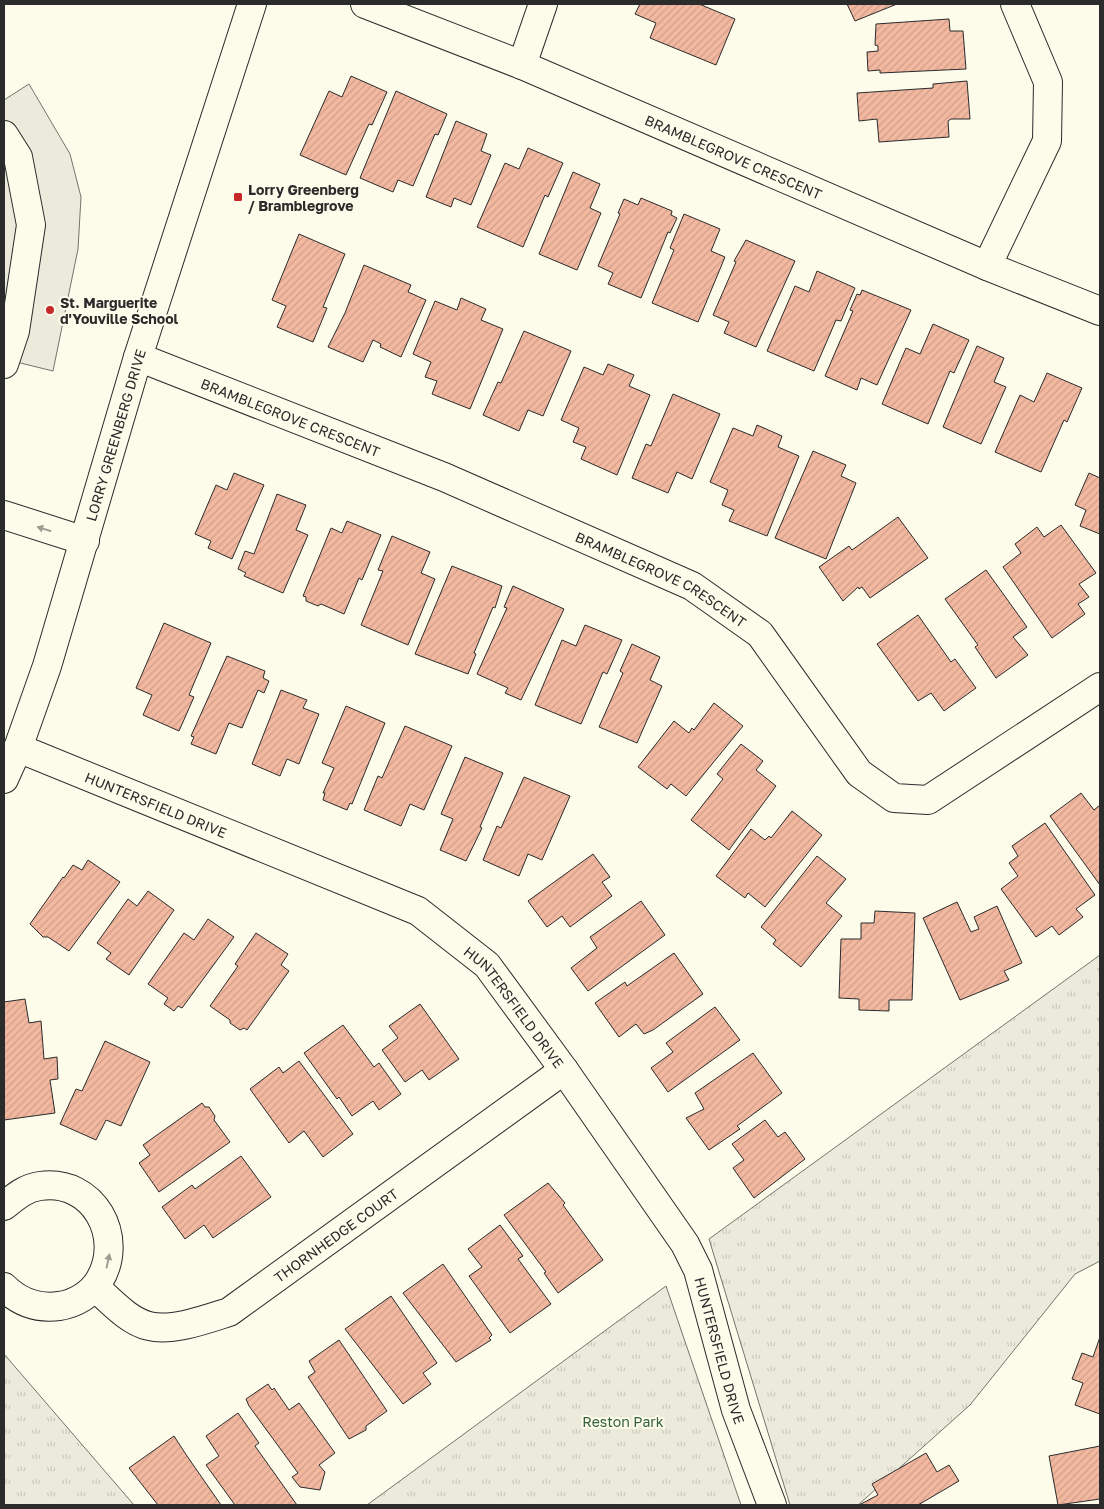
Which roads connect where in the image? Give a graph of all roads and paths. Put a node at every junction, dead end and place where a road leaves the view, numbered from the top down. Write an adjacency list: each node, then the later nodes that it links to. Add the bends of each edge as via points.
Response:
1 (252, 4): 9 (street, LORRY GREENBERG DRIVE)
2 (365, 4): 5 (street, BRAMBLEGROVE CRESCENT)
3 (543, 4): 5 (street)
4 (1015, 4): 7 (street, via 1048,82 1048,141)
5 (522, 65): 7 (street, BRAMBLEGROVE CRESCENT)
6 (4, 135): 10 (street, via 18,157 31,225 15,331)
7 (986, 266): 8 (street, BRAMBLEGROVE CRESCENT)
8 (1100, 311)
9 (138, 357): 12 (street, LORRY GREENBERG DRIVE); 13 (street, BRAMBLEGROVE CRESCENT, via 444,477 692,586 760,634 859,773 894,798 928,800)
10 (4, 364)
11 (4, 515): 12 (street, one-way to 11)
12 (85, 541): 14 (street, LORRY GREENBERG DRIVE)
13 (1100, 687)
14 (18, 748): 15 (street, LORRY GREENBERG DRIVE); 16 (street, HUNTERSFIELD DRIVE, via 418,912 487,965)
15 (4, 779)
16 (564, 1070): 19 (street, THORNHEDGE COURT, via 229,1312 188,1325 149,1326 126,1314); 20 (street, HUNTERSFIELD DRIVE, via 685,1244 698,1270 736,1410)
17 (4, 1206): 19 (street, one-way to 17, via 106,1269 110,1249 104,1221 97,1209 81,1195 61,1187 40,1186 20,1193)
18 (4, 1287): 19 (street, via 14,1297 47,1308 65,1306 81,1299)
19 (95, 1287)
20 (772, 1505)

